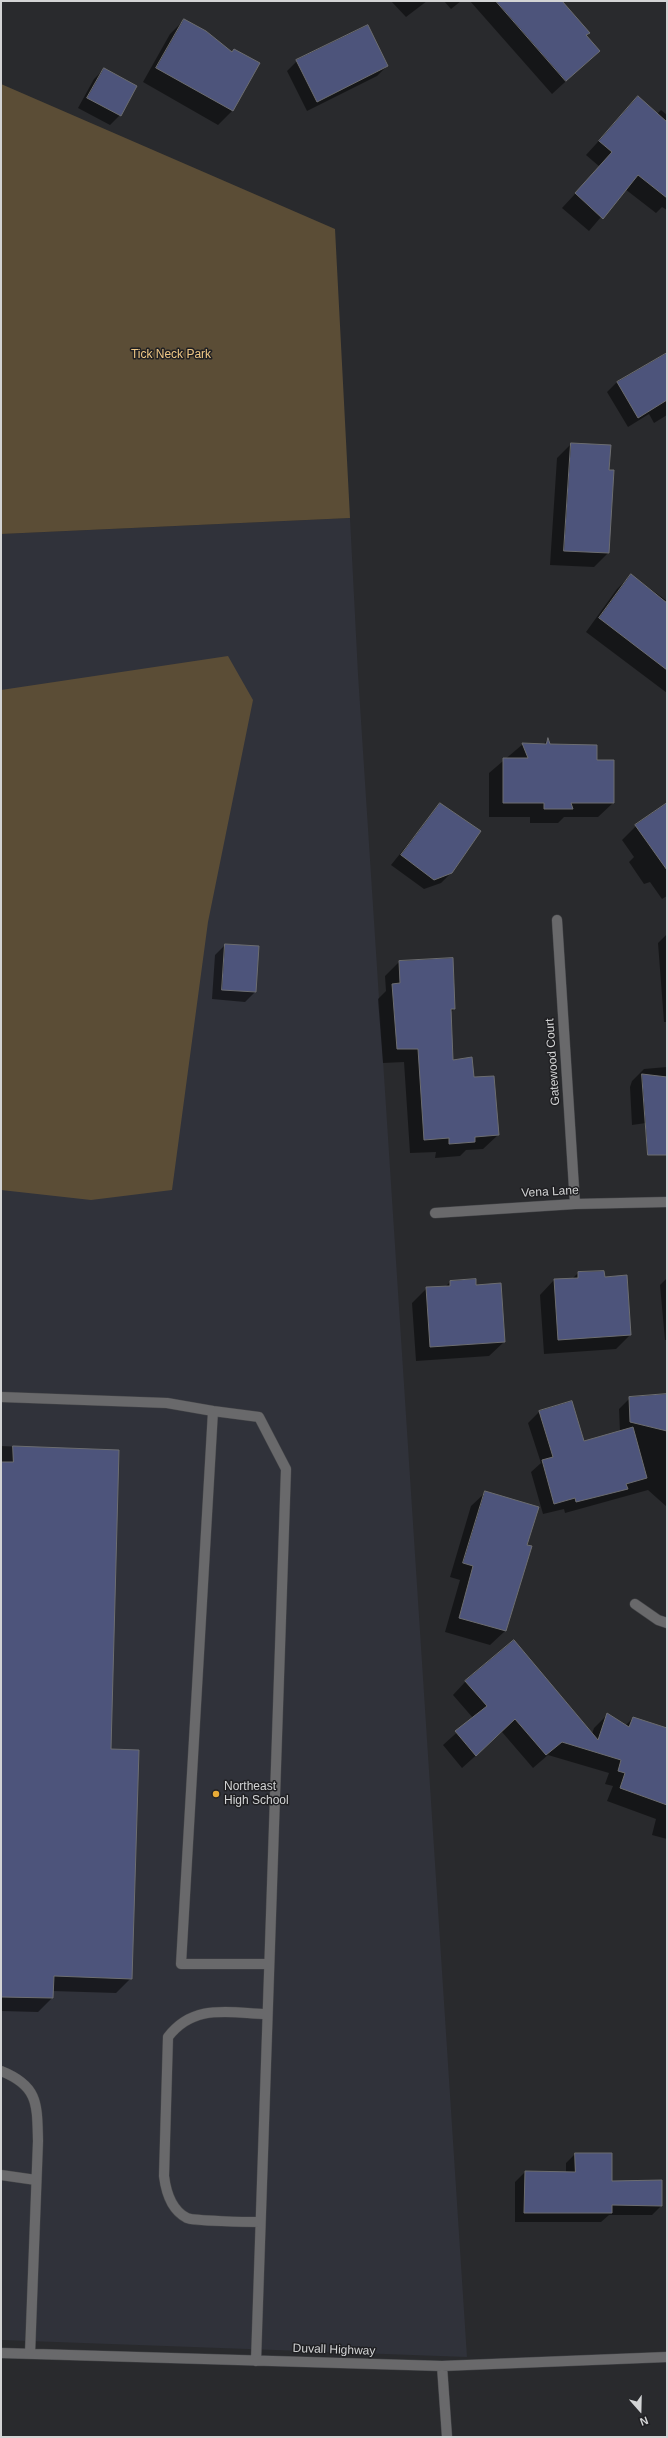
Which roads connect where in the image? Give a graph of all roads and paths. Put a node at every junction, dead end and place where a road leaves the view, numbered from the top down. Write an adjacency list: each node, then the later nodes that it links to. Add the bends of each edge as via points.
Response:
1 (558, 920): 3 (street, Gatewood Court)
2 (667, 1202): 3 (street, Vena Lane)
3 (575, 1204): 4 (street, Vena Lane)
4 (435, 1213)
5 (1, 1397): 6 (street, via 167,1403)
6 (213, 1411): 9 (street, via 259,1417 286,1469); 9 (street, via 181,1964)
7 (635, 1604): 8 (street, via 658,1620)
8 (667, 1623)
9 (269, 1964): 10 (street)
10 (267, 2014): 14 (street); 14 (street, via 210,2012 190,2017 178,2024 168,2038 164,2176 166,2194 175,2208 187,2218)
11 (1, 2071): 13 (street, via 17,2078 32,2091 37,2114)
12 (1, 2175): 13 (street)
13 (36, 2180): 16 (street)
14 (260, 2222): 18 (street)
15 (1, 2353): 16 (street, Duvall Highway)
16 (30, 2354): 18 (street, Duvall Highway)
17 (667, 2357): 19 (street, Duvall Highway)
18 (256, 2361): 19 (street, Duvall Highway)
19 (442, 2366): 20 (street)
20 (447, 2437)

